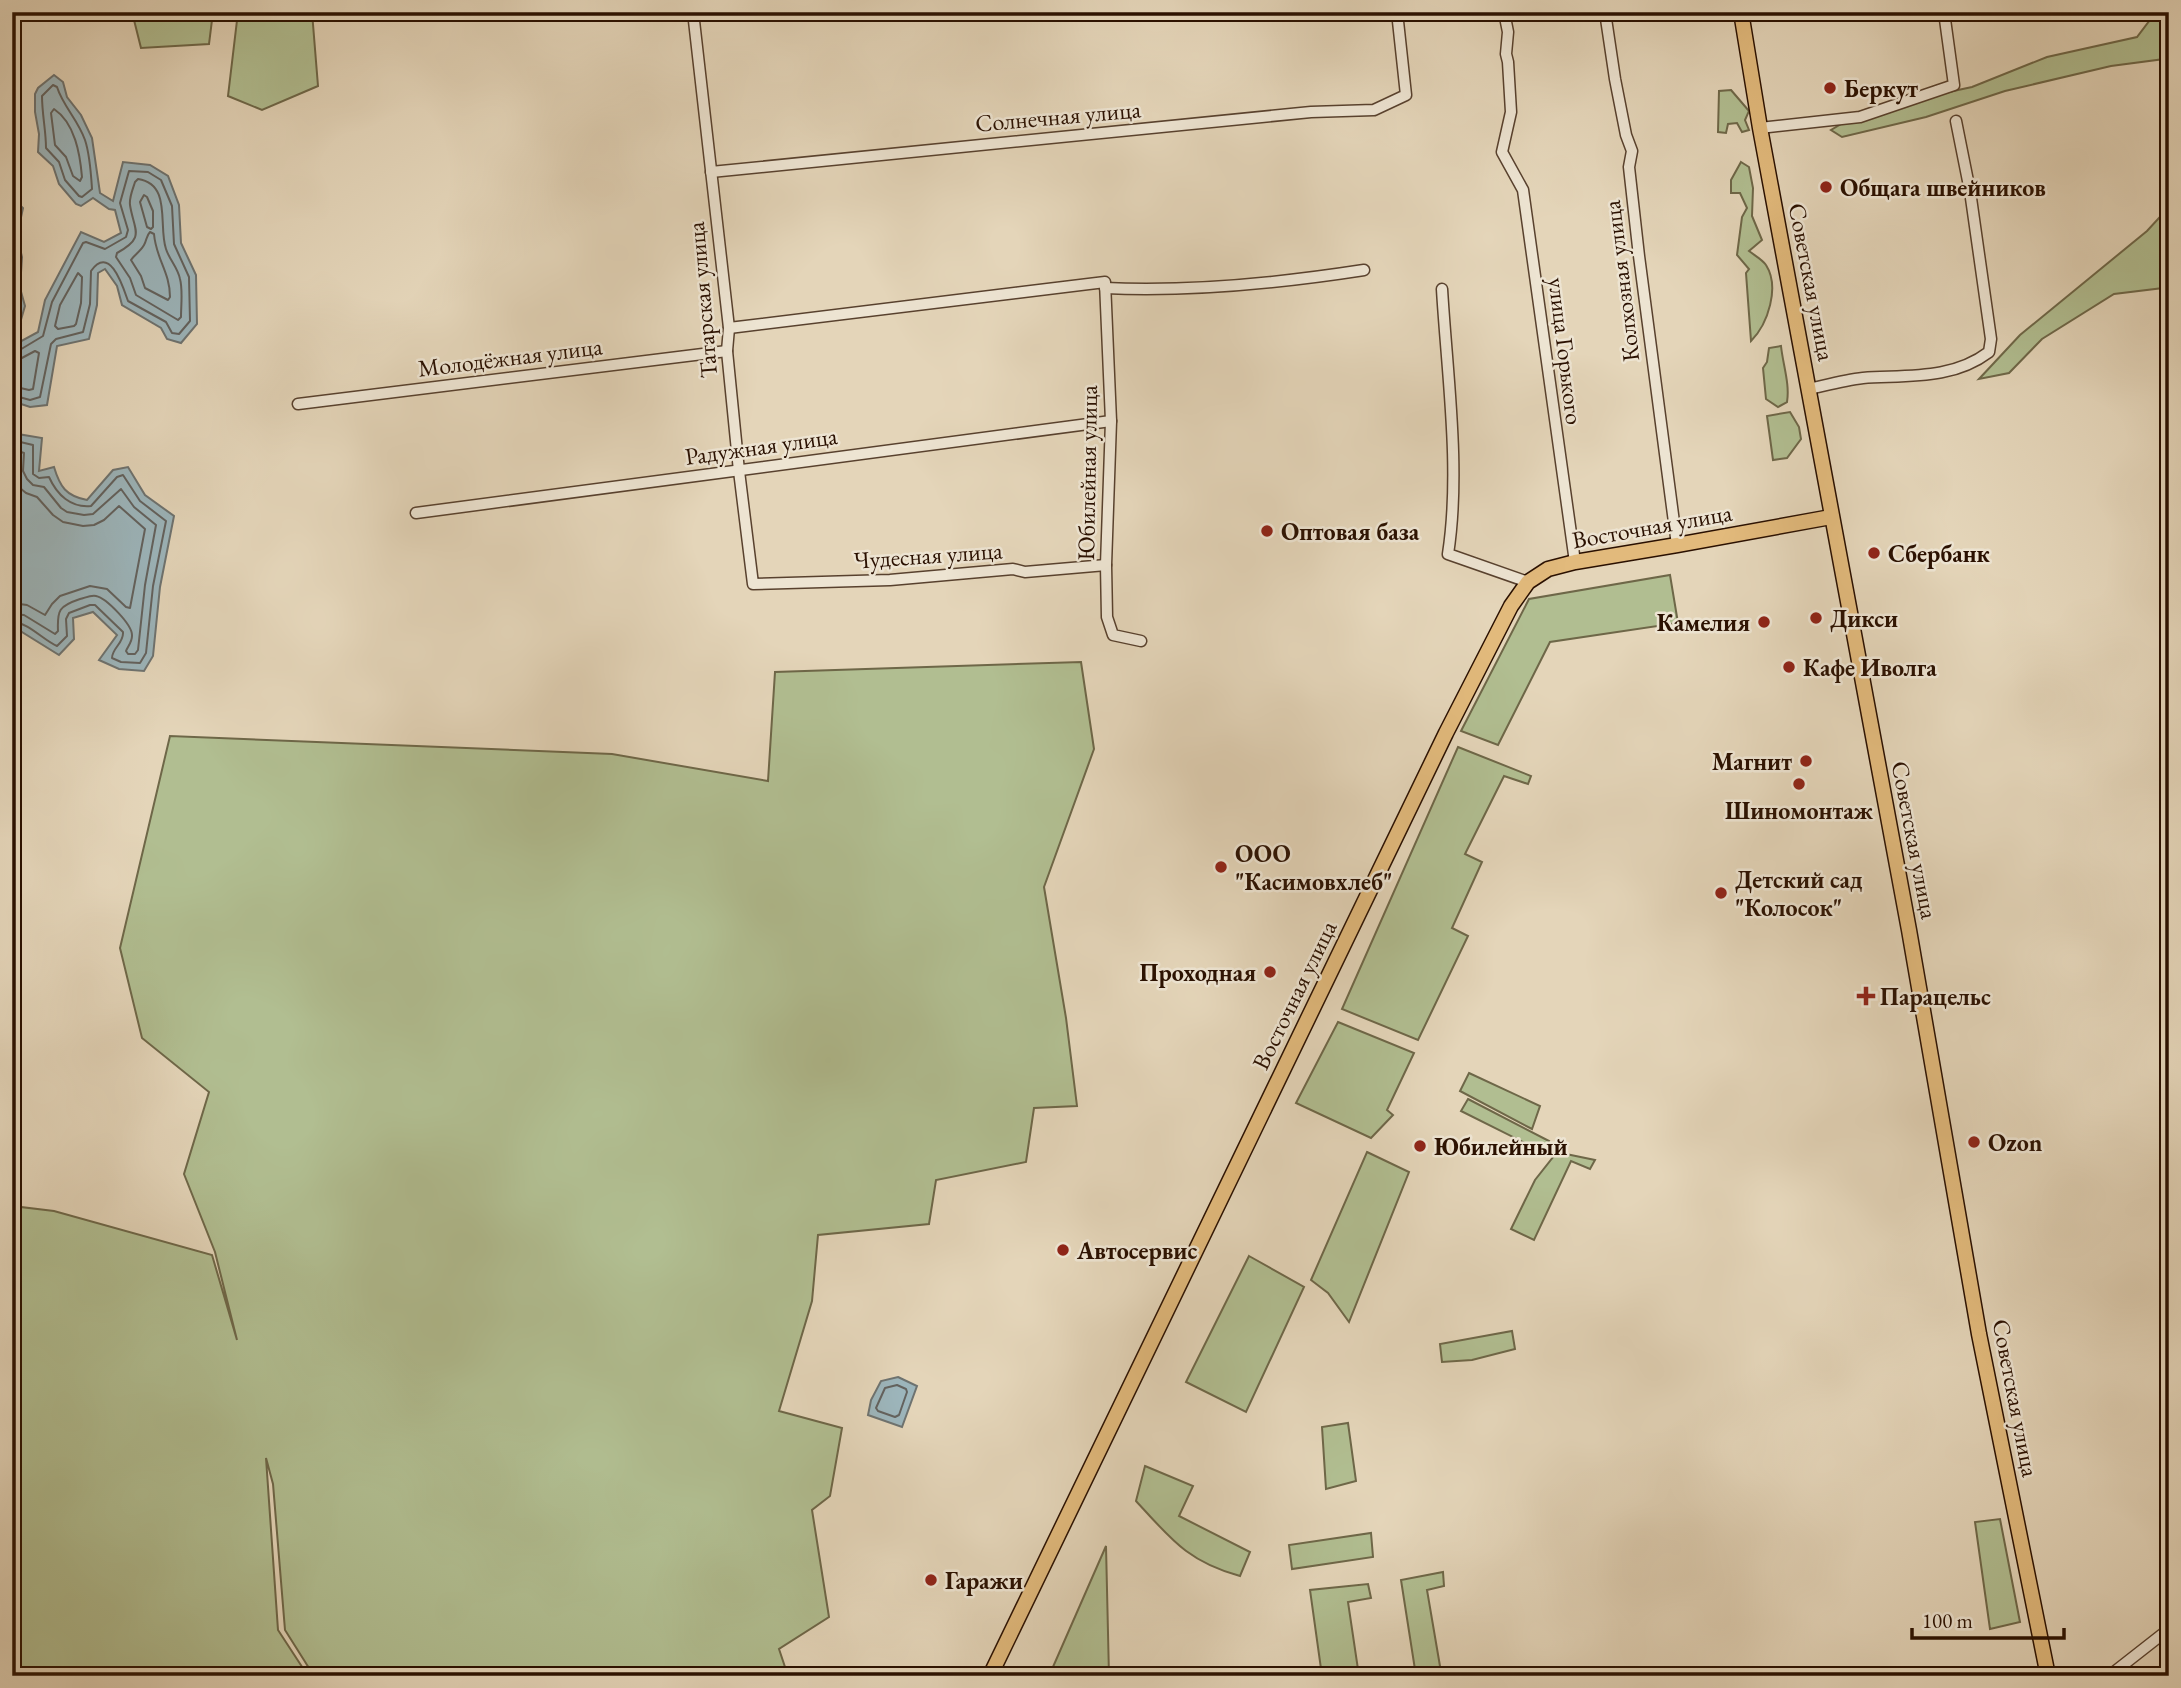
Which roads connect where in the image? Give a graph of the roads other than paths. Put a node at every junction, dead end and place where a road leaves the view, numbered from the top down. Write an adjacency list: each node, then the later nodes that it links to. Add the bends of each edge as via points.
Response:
1 (693, 12): 9 (street, Татарская улица)
2 (1397, 12): 9 (street, Солнечная улица, via 1406,95 1374,110 1311,112)
3 (1504, 12): 22 (street, улица Горького, via 1511,112 1502,152 1523,190)
4 (1605, 12): 21 (street, Колхозная улица, via 1632,151 1629,167 1639,257)
5 (1741, 12): 8 (main road, Советская улица)
6 (1944, 12): 8 (street, via 1954,85 1860,117)
7 (1956, 121): 15 (street, via 1970,191 1989,352 1947,372 1859,379)
8 (1760, 128): 15 (main road, Советская улица)
9 (711, 172): 13 (street, Татарская улица)
10 (1364, 270): 11 (street, via 1155,290)
11 (1105, 285): 13 (street); 17 (street, Юбилейная улица)
12 (1442, 289): 24 (street, via 1453,464 1454,519 1448,554)
13 (729, 328): 14 (street, Татарская улица)
14 (727, 351): 16 (street, Молодёжная улица); 18 (street, Татарская улица)
15 (1809, 389): 20 (main road, Советская улица)
16 (298, 404)
17 (1111, 421): 18 (street, Радужная улица); 23 (street, Юбилейная улица)
18 (739, 471): 19 (street, Радужная улица); 25 (street, Татарская улица)
19 (416, 513)
20 (1831, 517): 21 (main road, Восточная улица); 29 (main road, Советская улица, via 1979,1334)
21 (1678, 545): 22 (main road, Восточная улица)
22 (1574, 562): 24 (main road, Восточная улица, via 1548,569)
23 (1106, 565): 25 (street, Чудесная улица); 26 (street, Юбилейная улица, via 1107,617 1113,635)
24 (1528, 582): 28 (main road, Восточная улица, via 1510,606 1446,733)
25 (753, 584)
26 (1141, 641)
27 (2169, 1629): 30 (street)
28 (990, 1676)
29 (2048, 1676)
30 (2109, 1676)

